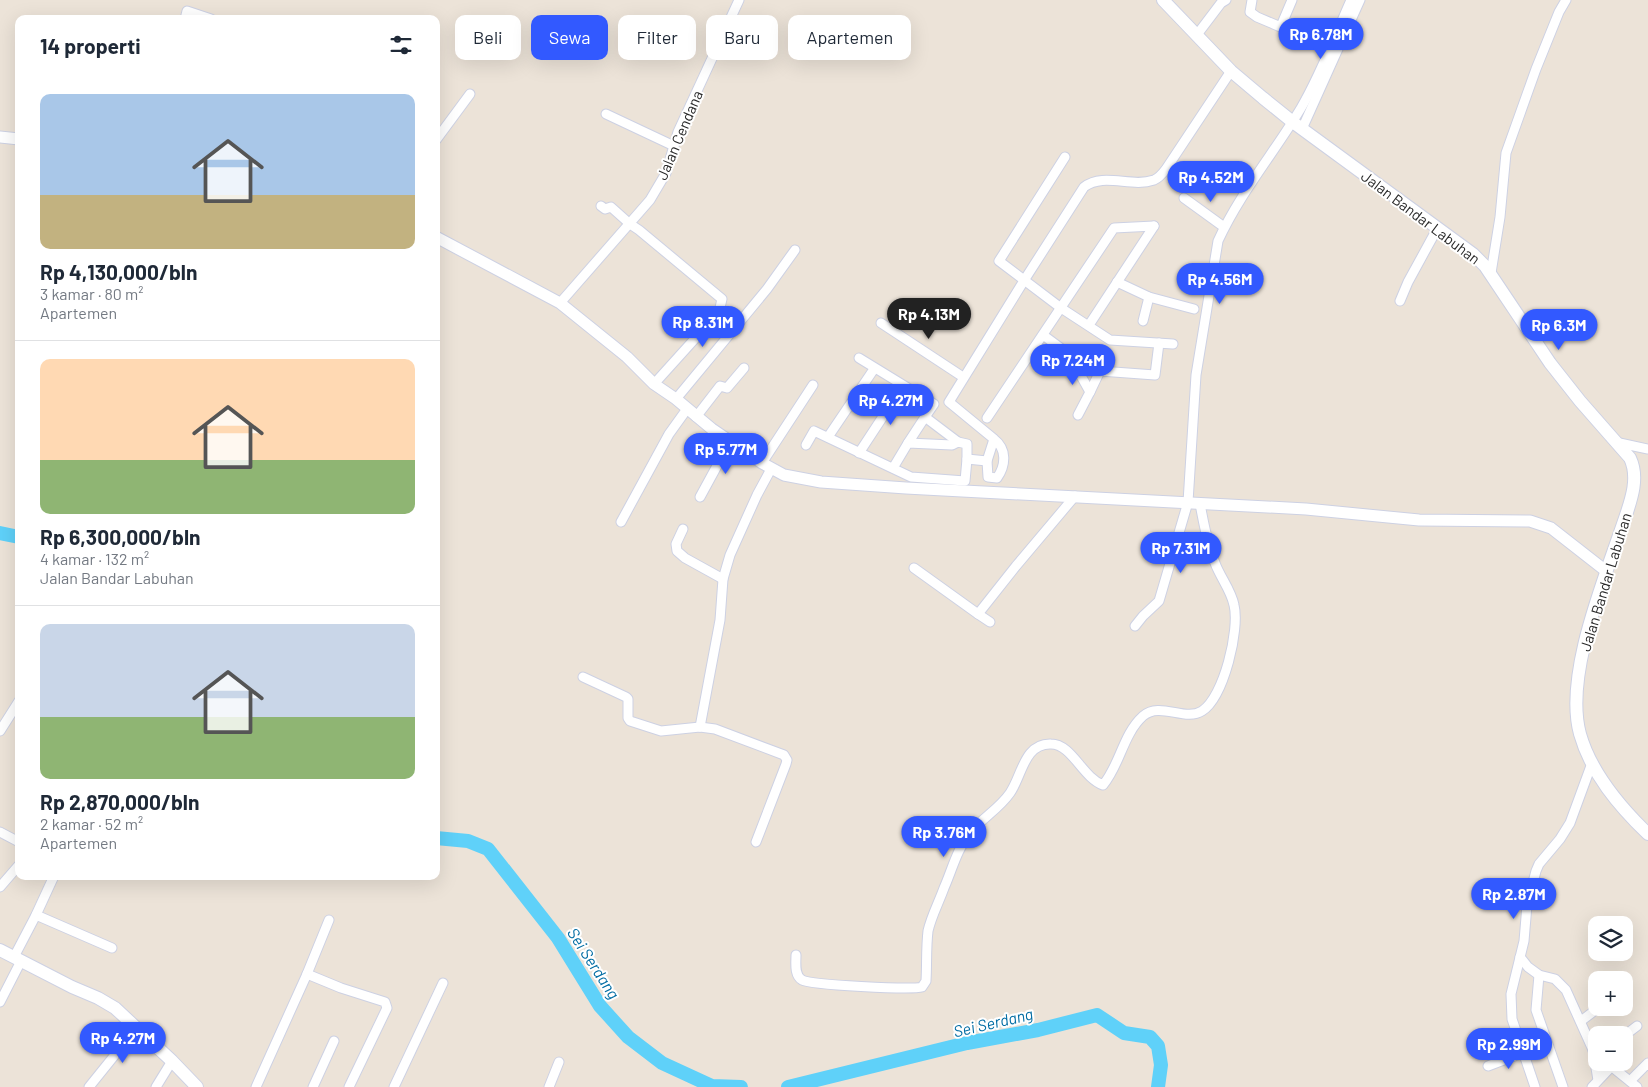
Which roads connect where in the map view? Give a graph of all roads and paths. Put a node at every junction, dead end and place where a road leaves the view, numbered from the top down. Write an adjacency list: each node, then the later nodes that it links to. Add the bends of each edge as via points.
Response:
1 (739, 0): 23 (street, Jalan Cendana)
2 (1162, 0): 12 (main road, Jalan Bandar Labuhan)
3 (1226, 0): 12 (street)
4 (1252, 0): 11 (street, via 1250,12)
5 (1292, 0): 11 (street)
6 (1351, 0): 13 (street)
7 (1360, 0): 13 (street)
8 (1566, 0): 32 (street, via 1508,144)
9 (186, 15): 10 (street, via 187,11)
10 (198, 15)
11 (1281, 26): 13 (street)
12 (1196, 36): 14 (main road, Jalan Bandar Labuhan)
13 (1334, 50): 15 (street)
14 (1231, 71): 18 (main road, Jalan Bandar Labuhan); 33 (street, via 1166,170 1156,179 1092,181 1084,187)
15 (1315, 89): 18 (street); 19 (street)
16 (470, 94): 20 (street)
17 (606, 114): 23 (street)
18 (1292, 121): 19 (main road, Jalan Bandar Labuhan); 28 (street)
19 (1302, 129): 29 (main road, Jalan Bandar Labuhan)
20 (440, 135)
21 (0, 137): 22 (street)
22 (15, 139)
23 (674, 146): 27 (street, Jalan Cendana, via 666,173)
24 (1065, 157): 33 (street, via 999,261)
25 (1184, 198): 28 (street)
26 (601, 206): 27 (street, via 604,209 611,207)
27 (630, 224): 37 (street, Jalan Cendana); 52 (street, via 722,299 719,312)
28 (1224, 227): 79 (street, via 1213,263 1196,375)
29 (1438, 229): 32 (main road, Jalan Bandar Labuhan, via 1473,254); 36 (street)
30 (440, 239): 37 (street)
31 (795, 250): 56 (street, via 767,289)
32 (1491, 273): 66 (main road, Jalan Bandar Labuhan, via 1550,363)
33 (1025, 279): 38 (street); 51 (street)
34 (1118, 282): 35 (street); 38 (street, via 1154,226 1114,228); 42 (street)
35 (1149, 297): 39 (street); 40 (street)
36 (1400, 301)
37 (560, 303): 52 (street, via 627,357)
38 (1061, 308): 42 (street); 43 (street)
39 (1194, 309)
40 (1143, 320)
41 (881, 323): 51 (street)
42 (1089, 326): 44 (street, via 1110,340)
43 (1043, 335): 47 (street); 61 (street)
44 (1159, 343): 45 (street); 50 (street, via 1155,376)
45 (1173, 344)
46 (858, 358): 49 (street)
47 (1074, 358): 50 (street); 55 (street)
48 (744, 368): 59 (street, via 727,388 718,388)
49 (874, 368): 54 (street); 62 (street)
50 (1100, 371): 55 (street)
51 (964, 377): 63 (street, via 948,402)
52 (654, 384): 56 (street)
53 (813, 385): 73 (street)
54 (903, 386): 60 (street, via 934,404); 70 (street)
55 (1090, 392): 58 (street)
56 (676, 398): 57 (street)
57 (687, 409): 59 (street); 81 (street, via 662,446)
58 (1078, 415)
59 (696, 417): 64 (street)
60 (925, 417): 65 (street); 67 (street)
61 (987, 418)
62 (828, 438): 68 (street, via 814,431); 70 (street)
63 (994, 439): 72 (street); 75 (street, via 1004,453 1002,472)
64 (730, 442): 73 (street); 78 (street)
65 (958, 442): 67 (street, via 952,445); 71 (street, via 967,444)
66 (1615, 442): 69 (street); 84 (main road, Jalan Bandar Labuhan, via 1630,458 1634,479 1633,492)
67 (908, 443): 74 (street)
68 (806, 445)
69 (1648, 449)
70 (859, 452): 74 (street)
71 (967, 459): 72 (street); 74 (street, via 965,481 911,477)
72 (987, 461): 75 (street)
73 (766, 466): 76 (street, via 797,478 821,482); 85 (street)
74 (893, 468)
75 (993, 477): 76 (street)
76 (991, 492): 77 (street)
77 (1075, 496): 79 (street); 86 (street)
78 (700, 497)
79 (1188, 502): 80 (street); 88 (street, via 1159,601)
80 (1200, 504): 84 (street, via 1306,509 1419,520 1532,521 1550,528); 105 (street, via 1209,550 1235,610 1234,632 1222,684 1206,708 1194,714 1154,711 1143,716 1130,733 1103,785 1092,778 1067,750 1050,744 1034,749 1010,794 974,829 960,849 929,928 926,981 922,987 830,985 805,981 797,973)
81 (621, 522)
82 (683, 529): 85 (street, via 676,544 677,552)
83 (914, 568): 86 (street)
84 (1606, 571): 93 (main road, Jalan Bandar Labuhan, via 1586,639 1577,691 1580,733)
85 (723, 579): 91 (street, via 719,629)
86 (978, 614): 87 (street)
87 (990, 622)
88 (1135, 626)
89 (583, 677): 91 (street, via 626,697 631,722 661,731)
90 (15, 707): 92 (street)
91 (700, 727): 97 (street, via 718,730 786,757)
92 (0, 731)
93 (1592, 763): 95 (main road, Jalan Bandar Labuhan, via 1614,796); 106 (street, via 1570,823 1536,871 1527,905)
94 (0, 832): 96 (street)
95 (1648, 834)
96 (15, 840)
97 (756, 842)
98 (15, 870): 100 (street)
99 (52, 880): 101 (street)
100 (0, 887)
101 (36, 915): 103 (street); 107 (street)
102 (328, 920): 108 (street)
103 (112, 948)
104 (0, 950): 107 (main road)
105 (796, 954)
106 (1520, 956): 109 (street); 119 (street, via 1510,1009)
107 (17, 959): 111 (street); 114 (main road, via 98,998)
108 (307, 974): 132 (street); 134 (street, via 387,1004)
109 (1540, 975): 113 (street, via 1555,979 1566,990); 138 (street, via 1536,1010)
110 (443, 983): 135 (street)
111 (0, 1002)
112 (1588, 1015): 113 (street)
113 (1580, 1021): 117 (street)
114 (133, 1024): 120 (main road); 129 (street, via 114,1056)
115 (1637, 1026): 116 (street)
116 (1633, 1029)
117 (1588, 1038)
118 (334, 1041): 133 (street)
119 (1522, 1053): 123 (street); 137 (street)
120 (172, 1062): 130 (street); 131 (main road)
121 (559, 1062): 136 (street)
122 (1648, 1063): 128 (street)
123 (1488, 1066)
124 (1595, 1071): 127 (street)
125 (1604, 1071): 127 (street)
126 (1616, 1071): 128 (street)
127 (1595, 1084)
128 (1634, 1084)
129 (89, 1087)
130 (156, 1087)
131 (197, 1087)
132 (256, 1087)
133 (313, 1087)
134 (349, 1087)
135 (394, 1087)
136 (549, 1087)
137 (1535, 1087)
138 (1563, 1087)

